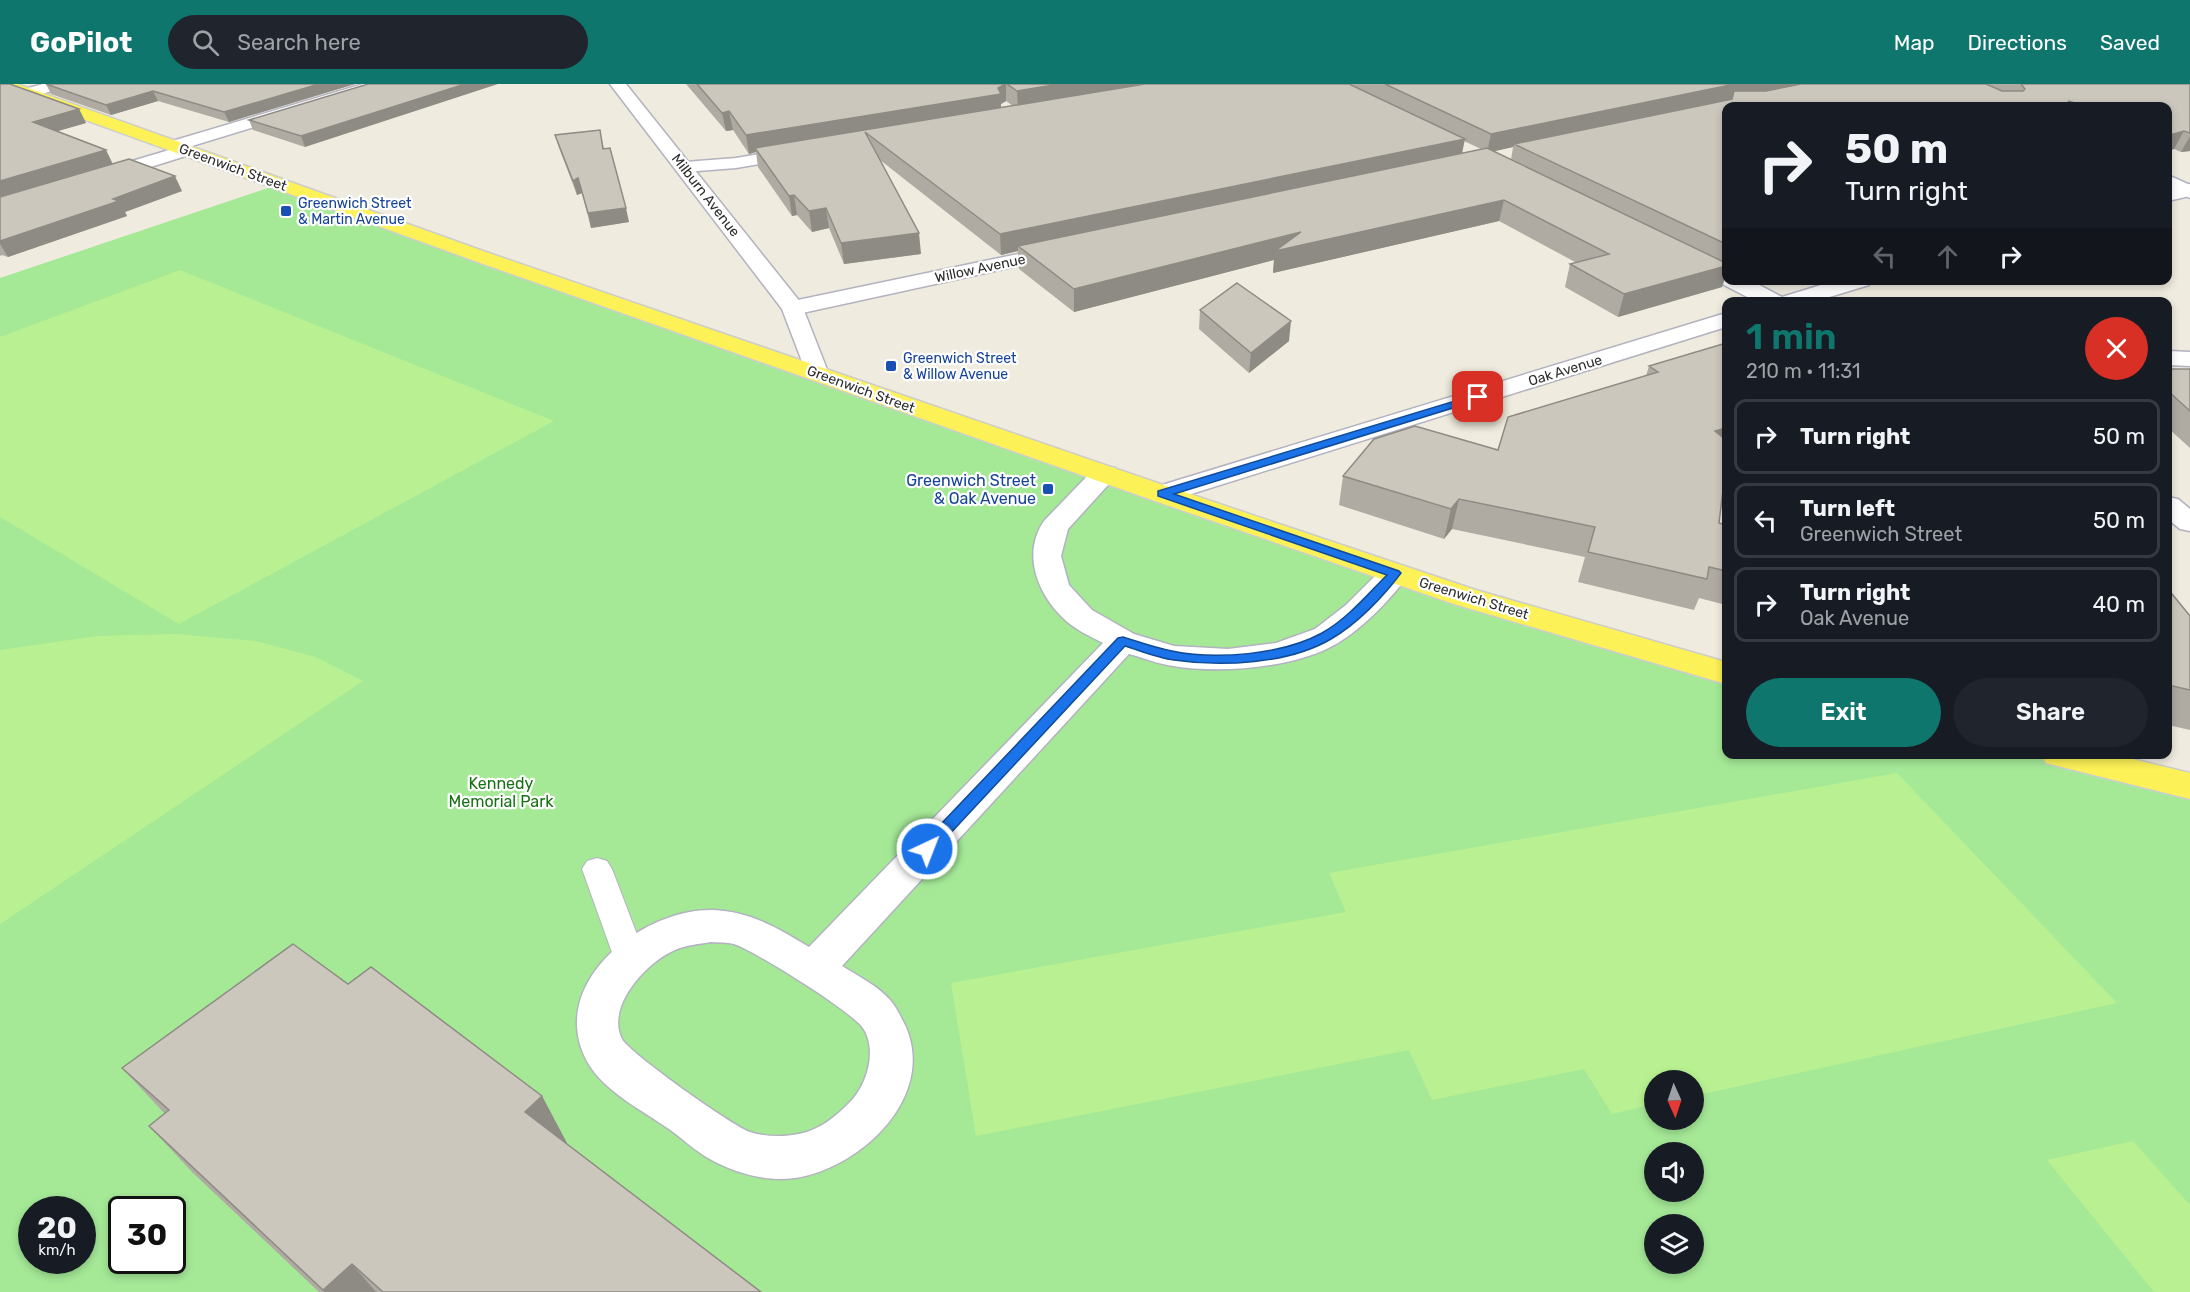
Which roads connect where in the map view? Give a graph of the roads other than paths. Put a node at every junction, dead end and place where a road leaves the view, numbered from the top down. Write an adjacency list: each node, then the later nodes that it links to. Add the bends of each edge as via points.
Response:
1 (2, 84): 5 (main road, Greenwich Street)
2 (61, 84): 5 (street)
3 (380, 84): 7 (street)
4 (618, 84): 8 (street, Milburn Avenue)
5 (27, 93): 7 (main road, Greenwich Street)
6 (814, 145): 8 (street, via 736,164)
7 (181, 148): 9 (street); 22 (main road, Greenwich Street)
8 (685, 167): 18 (street, Milburn Avenue)
9 (77, 183)
10 (2172, 183): 11 (street)
11 (2189, 191): 12 (street)
12 (2172, 194)
13 (1082, 246): 18 (street, Willow Avenue)
14 (1747, 285): 16 (street)
15 (1844, 285): 17 (street)
16 (1779, 297)
17 (1804, 297)
18 (793, 308): 22 (street)
19 (1722, 321): 24 (street, Oak Avenue)
20 (2172, 358): 21 (street)
21 (2190, 359)
22 (816, 372): 23 (main road, Greenwich Street)
23 (1105, 474): 24 (main road, Greenwich Street); 28 (street, via 1054,527 1046,556 1055,588 1081,617)
24 (1162, 494): 27 (main road, Greenwich Street)
25 (2172, 509): 26 (street)
26 (2190, 523)
27 (1395, 573): 28 (street, via 1357,612 1326,636 1281,653 1228,660 1173,656); 29 (main road, Greenwich Street)
28 (1123, 641): 34 (street)
29 (1722, 672)
30 (2079, 759): 31 (main road)
31 (2190, 786)
32 (597, 869): 33 (lane)
33 (630, 958): 34 (street, via 655,941 683,930 711,926 738,929); 34 (street, via 612,980 601,1003 598,1027 604,1050 620,1068 727,1144 754,1155 786,1158 818,1150 864,1120 887,1086 892,1059 889,1034 876,1012)
34 (813, 970)

